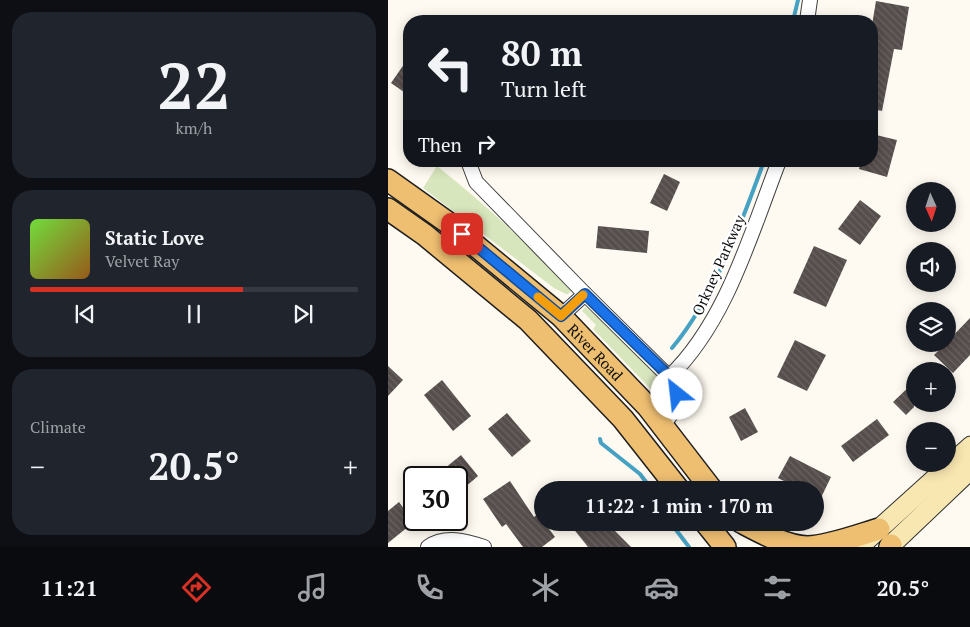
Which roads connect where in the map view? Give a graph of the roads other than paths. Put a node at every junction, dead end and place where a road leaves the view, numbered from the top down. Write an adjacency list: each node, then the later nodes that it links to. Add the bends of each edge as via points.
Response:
1 (810, 0): 2 (street)
2 (808, 15)
3 (470, 167): 7 (street, via 476,182)
4 (777, 167): 9 (street, Orkney Parkway, via 720,306 682,364)
5 (388, 180): 8 (main road, River Road, via 447,222)
6 (388, 209): 13 (main road, River Road, via 425,235 528,320 623,419)
7 (585, 294): 8 (street); 9 (street)
8 (561, 316): 10 (main road, River Road, via 648,407)
9 (669, 376): 10 (street, via 677,394 677,404)
10 (662, 426): 14 (main road, River Road)
11 (970, 446): 19 (main road)
12 (970, 469): 19 (main road)
13 (672, 481)
14 (705, 481)
15 (710, 531): 22 (main road)
16 (712, 531): 23 (main road)
17 (744, 531): 24 (main road)
18 (758, 531): 19 (main road, via 773,539 806,547)
19 (888, 542): 25 (main road)
20 (428, 547): 21 (street, via 435,542 462,540)
21 (484, 547)
22 (717, 547)
23 (725, 547)
24 (756, 547)
25 (859, 547)

